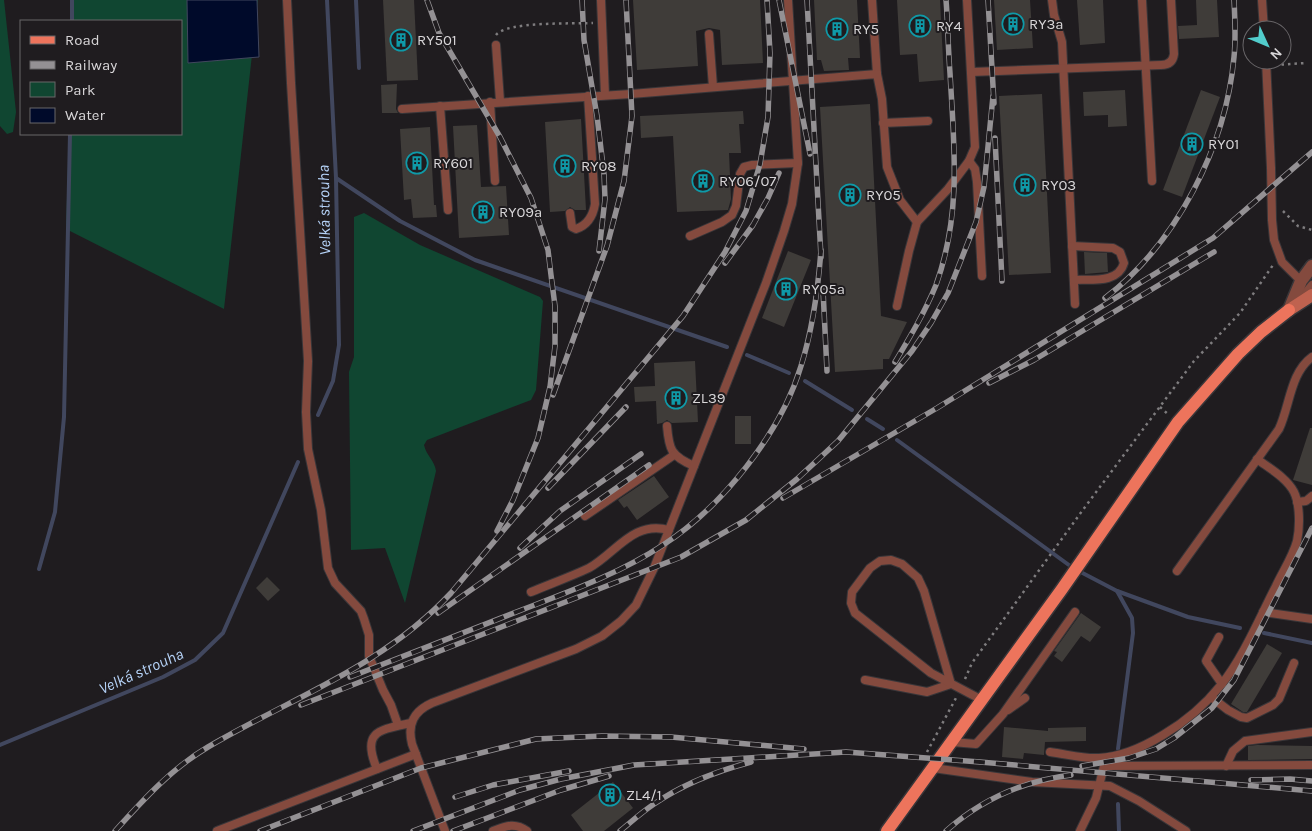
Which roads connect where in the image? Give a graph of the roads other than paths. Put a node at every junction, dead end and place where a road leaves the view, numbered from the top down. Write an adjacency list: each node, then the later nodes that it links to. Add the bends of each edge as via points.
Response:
1 (287, 0): 69 (lane, via 308,353 308,449 322,510 328,568 335,583 361,611 369,635 369,656)
2 (601, 0): 21 (lane)
3 (788, 0): 18 (lane)
4 (872, 0): 17 (lane)
5 (967, 0): 16 (lane)
6 (1052, 0): 14 (lane, via 1062,42)
7 (1142, 0): 13 (lane)
8 (1171, 0): 13 (lane, via 1173,60 1164,65)
9 (1262, 0): 10 (lane)
10 (1263, 20)
11 (709, 34): 19 (lane)
12 (496, 45): 23 (lane)
13 (1145, 66): 14 (lane); 31 (lane)
14 (1064, 68): 16 (lane); 36 (lane)
15 (1266, 70): 40 (lane, via 1274,240 1285,267)
16 (971, 72): 28 (lane, via 975,147)
17 (877, 74): 18 (lane); 27 (lane)
18 (792, 80): 19 (lane); 29 (lane)
19 (713, 87): 21 (lane)
20 (588, 96): 21 (lane); 23 (lane); 33 (lane, via 595,204 591,218 579,228 572,227)
21 (605, 96)
22 (490, 102): 23 (lane); 24 (lane); 30 (lane)
23 (500, 102)
24 (440, 106): 25 (lane); 32 (lane)
25 (402, 108)
26 (928, 121): 27 (lane)
27 (883, 122): 34 (lane, via 890,177 900,200)
28 (969, 161): 34 (lane); 38 (lane, via 975,169 977,182)
29 (798, 163): 35 (lane, via 752,164 744,168 732,215); 49 (lane, via 784,232)
30 (495, 181)
31 (1152, 181)
32 (448, 210)
33 (570, 213)
34 (917, 222): 43 (lane)
35 (690, 236)
36 (1072, 246): 39 (lane); 39 (lane, via 1113,248 1120,252 1124,263 1111,278)
37 (1312, 266): 40 (street)
38 (982, 276)
39 (1074, 280): 42 (lane)
40 (1307, 283): 44 (street)
41 (1312, 295): 44 (main road)
42 (1075, 304)
43 (897, 306)
44 (1289, 310): 66 (main road, via 1238,354 1178,422)
45 (1312, 357): 48 (lane, via 1299,370 1282,423)
46 (668, 426): 47 (lane, via 669,444)
47 (674, 455): 49 (lane); 52 (lane)
48 (1257, 459): 51 (lane, via 1290,486); 54 (lane)
49 (694, 466): 53 (lane)
50 (1312, 496): 51 (lane)
51 (1297, 502): 57 (lane, via 1296,541)
52 (585, 516)
53 (669, 530): 55 (lane, via 655,527 641,530 591,566); 68 (lane, via 641,596 613,628 576,649 432,703 418,712)
54 (1177, 571)
55 (531, 592)
56 (1075, 612): 67 (lane)
57 (1263, 612): 58 (lane); 63 (lane)
58 (1312, 619)
59 (1219, 637): 63 (lane, via 1206,661)
60 (1294, 664): 64 (lane, via 1279,699 1247,718 1228,710)
61 (865, 680): 62 (lane, via 927,692)
62 (951, 684): 62 (lane, via 918,578 896,561 875,563 852,592 851,603 855,613 923,668); 66 (lane)
63 (1222, 684): 64 (lane)
64 (1211, 697): 74 (lane, via 1164,735 1130,751)
65 (1025, 698): 67 (lane)
66 (982, 700): 71 (main road)
67 (1003, 714): 71 (lane, via 976,744)
68 (411, 722): 69 (lane); 73 (lane, via 410,738)
69 (398, 725): 79 (lane, via 378,732 371,742 371,754)
70 (1312, 732): 77 (lane, via 1245,741 1233,751)
71 (952, 742): 78 (main road)
72 (1050, 752): 74 (lane)
73 (416, 754): 79 (lane); 82 (lane)
74 (1105, 757): 76 (lane)
75 (1312, 765): 77 (lane)
76 (1104, 766): 77 (lane); 80 (lane)
77 (1226, 766)
78 (932, 768): 80 (lane, via 1032,782); 85 (main road)
79 (377, 769): 81 (lane)
80 (1100, 785): 86 (lane); 87 (lane, via 1120,790)
81 (217, 831)
82 (445, 831)
83 (493, 831): 84 (lane, via 513,825)
84 (527, 831)
85 (887, 831)
86 (1080, 831)
87 (1186, 831)

